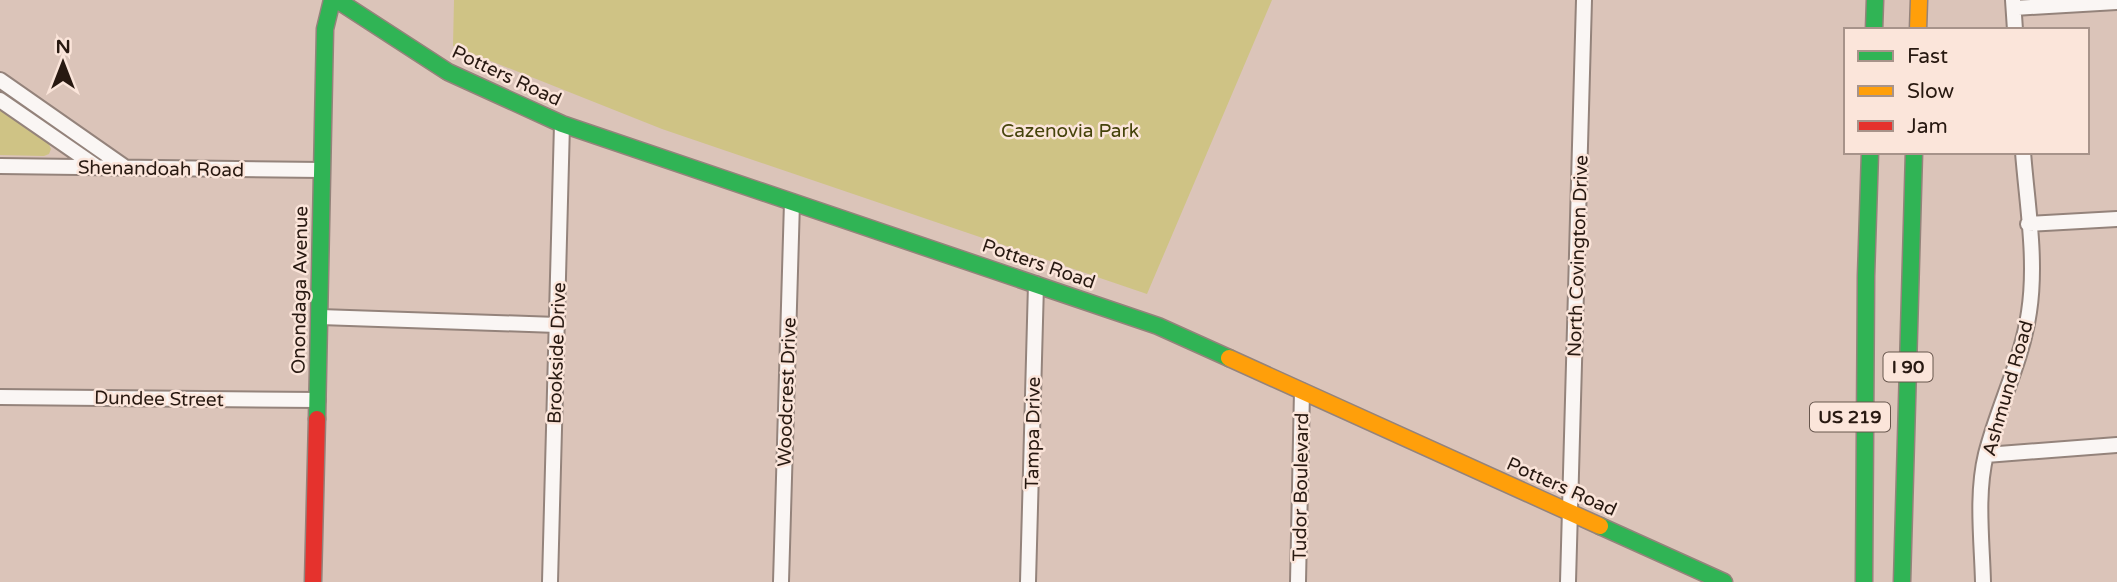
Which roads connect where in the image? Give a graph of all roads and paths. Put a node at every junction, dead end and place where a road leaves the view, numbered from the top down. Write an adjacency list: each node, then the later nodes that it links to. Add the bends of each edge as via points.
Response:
1 (332, 0): 20 (main road, Onondaga Avenue, via 325,29)
2 (337, 0): 13 (main road, Potters Road, via 448,72)
3 (1584, 0): 34 (street, North Covington Drive)
4 (1875, 0): 8 (main road)
5 (1919, 0): 9 (main road)
6 (2117, 2): 7 (street)
7 (2013, 4): 10 (street)
8 (1874, 28)
9 (1918, 28)
10 (2015, 28)
11 (0, 80): 19 (street)
12 (0, 100): 18 (street)
13 (562, 124): 21 (main road, Potters Road); 27 (street, Brookside Drive)
14 (1870, 154): 24 (main road, I 90)
15 (1914, 154): 43 (main road, I 90)
16 (2024, 154): 23 (street, Ashmund Road)
17 (0, 166): 18 (street, Shenandoah Road)
18 (97, 168): 19 (street, Shenandoah Road)
19 (127, 168): 20 (street, Shenandoah Road)
20 (322, 170): 26 (main road, Onondaga Avenue)
21 (792, 202): 25 (main road, Potters Road); 38 (street, Woodcrest Drive)
22 (2117, 219): 23 (street)
23 (2028, 224): 32 (street, Ashmund Road, via 2029,312)
24 (1866, 276): 33 (main road, US 219, via 1852,343); 35 (main road, I 90)
25 (1036, 284): 28 (main road, Potters Road, via 1158,326); 39 (street, Tampa Drive)
26 (320, 317): 27 (street); 30 (main road, Onondaga Avenue)
27 (557, 325): 37 (street, Brookside Drive)
28 (1302, 391): 34 (main road, Potters Road); 40 (street, Tudor Boulevard)
29 (0, 397): 30 (street, Dundee Street)
30 (318, 400): 36 (main road, Onondaga Avenue)
31 (2117, 445): 32 (street)
32 (1986, 455): 44 (street, Ashmund Road)
33 (1849, 465)
34 (1569, 512): 41 (street, North Covington Drive); 42 (main road, Potters Road)
35 (1864, 576)
36 (313, 582)
37 (550, 582)
38 (780, 582)
39 (1028, 582)
40 (1298, 582)
41 (1568, 582)
42 (1724, 582)
43 (1902, 582)
44 (1983, 582)

